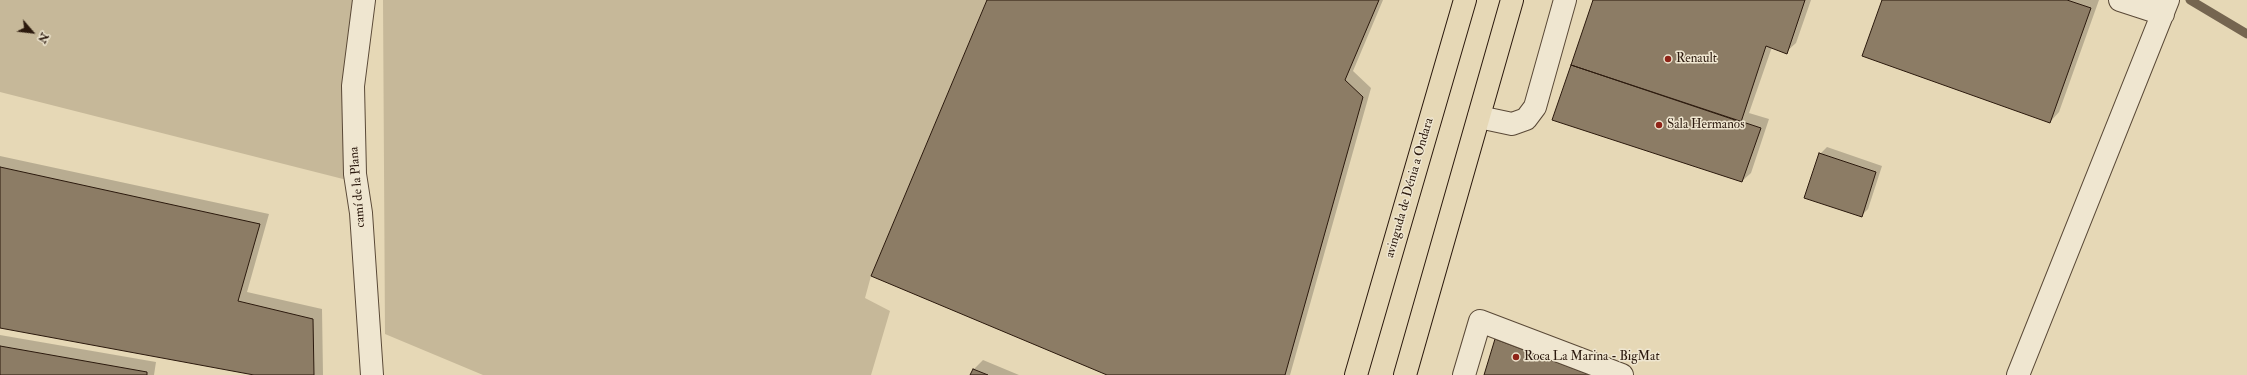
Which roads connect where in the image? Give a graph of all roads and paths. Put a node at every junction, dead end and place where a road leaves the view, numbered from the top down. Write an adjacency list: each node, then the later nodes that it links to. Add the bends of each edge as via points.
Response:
1 (364, 0): 8 (street, camí de la Plana, via 353,86 355,174 361,213)
2 (1465, 0): 9 (main road, avinguda de Dénia a Ondara)
3 (1512, 0): 7 (main road)
4 (1565, 0): 7 (street, via 1535,107 1526,119 1512,124)
5 (2120, 0): 6 (street)
6 (2166, 7): 13 (street)
7 (1479, 117): 10 (main road)
8 (372, 375)
9 (1356, 375)
10 (1405, 375)
11 (1464, 375): 12 (street, via 1480,322)
12 (1622, 375)
13 (2018, 375)

